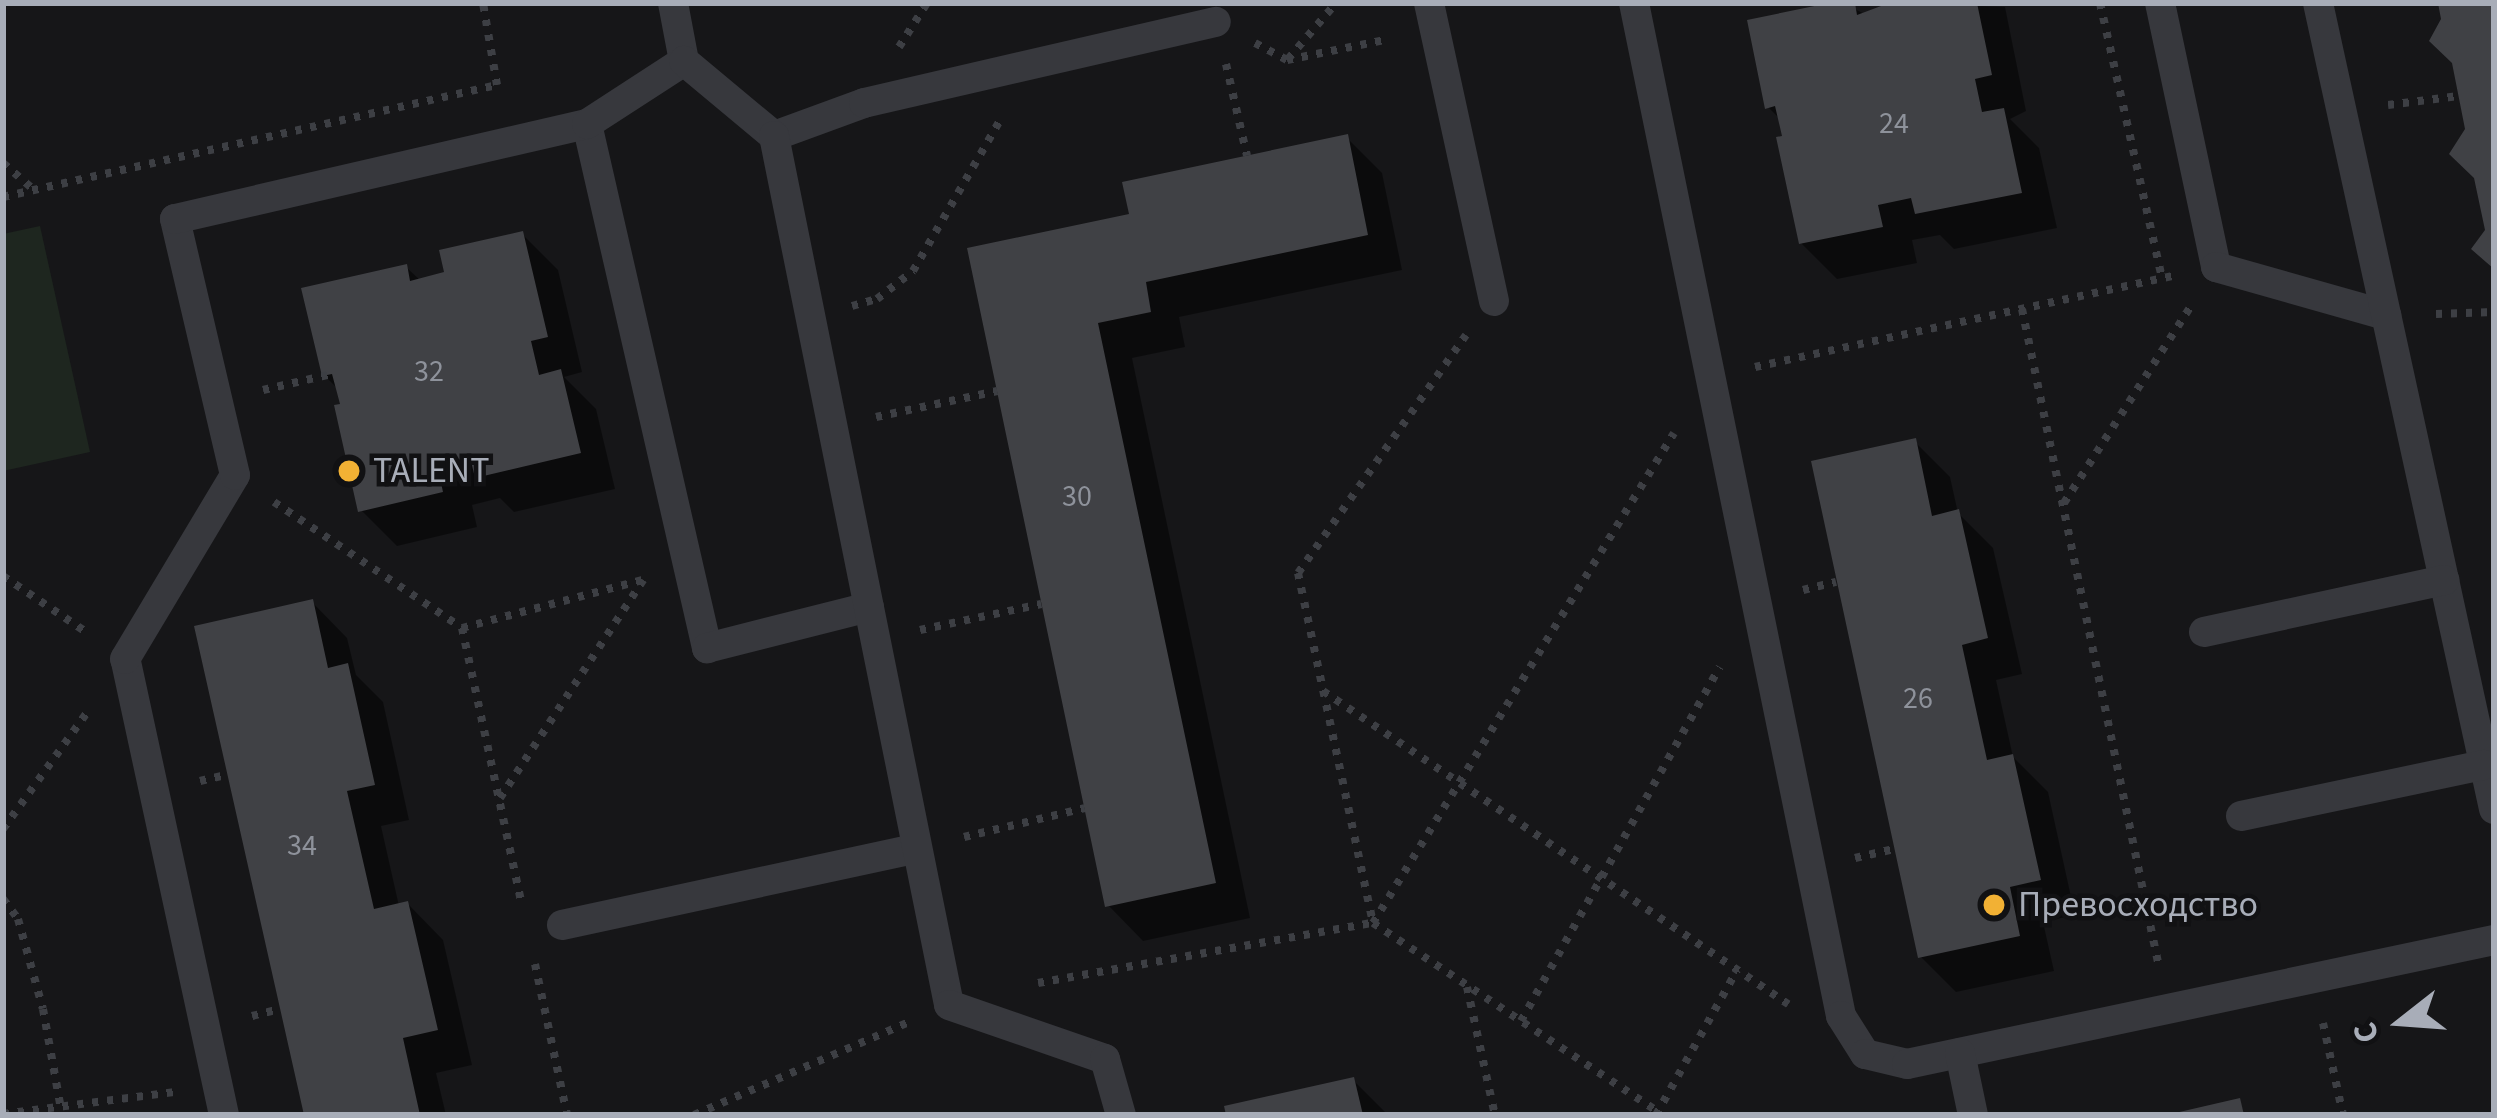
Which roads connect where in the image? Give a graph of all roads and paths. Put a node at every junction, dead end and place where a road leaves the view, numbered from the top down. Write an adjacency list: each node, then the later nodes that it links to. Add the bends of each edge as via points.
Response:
1 (483, 3): 18 (path, via 497,85)
2 (673, 3): 10 (lane)
3 (1336, 3): 8 (path, via 1287,60)
4 (1634, 3): 27 (lane)
5 (2100, 3): 21 (path)
6 (2160, 3): 20 (lane)
7 (2318, 3): 13 (lane)
8 (1431, 16): 22 (lane)
9 (1216, 22): 11 (lane); 16 (path)
10 (684, 61): 14 (lane); 15 (lane)
11 (1033, 64): 15 (lane, via 864,104); 25 (path, via 913,271 877,299)
12 (2458, 96): 13 (path)
13 (2341, 110): 24 (lane)
14 (587, 124): 29 (lane, via 175,219); 33 (lane)
15 (774, 136): 25 (lane)
16 (1247, 156)
17 (3, 163): 18 (path)
18 (34, 190): 19 (path)
19 (3, 197)
20 (2216, 267): 21 (path); 24 (lane); 32 (path)
21 (2162, 278): 23 (path)
22 (1494, 301): 44 (path, via 1298,573)
23 (2022, 309): 27 (path); 32 (path)
24 (2386, 315): 36 (lane)
25 (811, 319): 30 (lane)
26 (332, 374): 29 (path)
27 (1715, 376): 37 (lane); 46 (path)
28 (997, 391): 30 (path)
29 (218, 401): 31 (lane)
30 (832, 426): 39 (lane)
31 (235, 475): 40 (path); 43 (lane)
32 (2063, 505): 64 (path)
33 (690, 568): 35 (path); 39 (lane, via 707,647)
34 (3, 576): 43 (path)
35 (644, 579): 40 (path); 47 (path)
36 (2444, 580): 41 (lane); 45 (lane)
37 (1756, 602): 53 (path); 66 (lane, via 1841,1016 1865,1054 1907,1064)
38 (1041, 604): 42 (path)
39 (869, 608): 42 (lane)
40 (462, 628): 47 (path)
41 (2204, 632)
42 (875, 640): 52 (lane)
43 (125, 658): 51 (path); 67 (lane)
44 (1321, 689): 46 (path); 56 (path)
45 (2485, 765): 49 (lane); 50 (lane)
46 (1453, 785): 53 (path); 56 (path)
47 (499, 799): 55 (path)
48 (1085, 808): 52 (path)
49 (2494, 809)
50 (2241, 816)
51 (3, 829)
52 (917, 848): 57 (lane); 72 (lane, via 949,1005 1105,1059)
53 (1603, 883): 60 (path); 65 (path)
54 (3, 899): 68 (path, via 18,920 43,1009)
55 (523, 912)
56 (1372, 922): 62 (path)
57 (562, 925)
58 (2494, 940): 61 (lane)
59 (533, 957): 71 (path)
60 (1737, 970): 63 (path); 69 (path)
61 (2313, 980): 64 (lane); 75 (path)
62 (1466, 985): 65 (path); 73 (path)
63 (1792, 1006)
64 (2168, 1009): 66 (lane)
65 (1521, 1021): 69 (path)
66 (1960, 1053): 74 (lane)
67 (221, 1101): 68 (path)
68 (61, 1111): 70 (path)
69 (1655, 1113)
70 (3, 1114)
71 (567, 1115)
72 (1121, 1115)
73 (1495, 1115)
74 (1973, 1115)
75 (2343, 1115)

